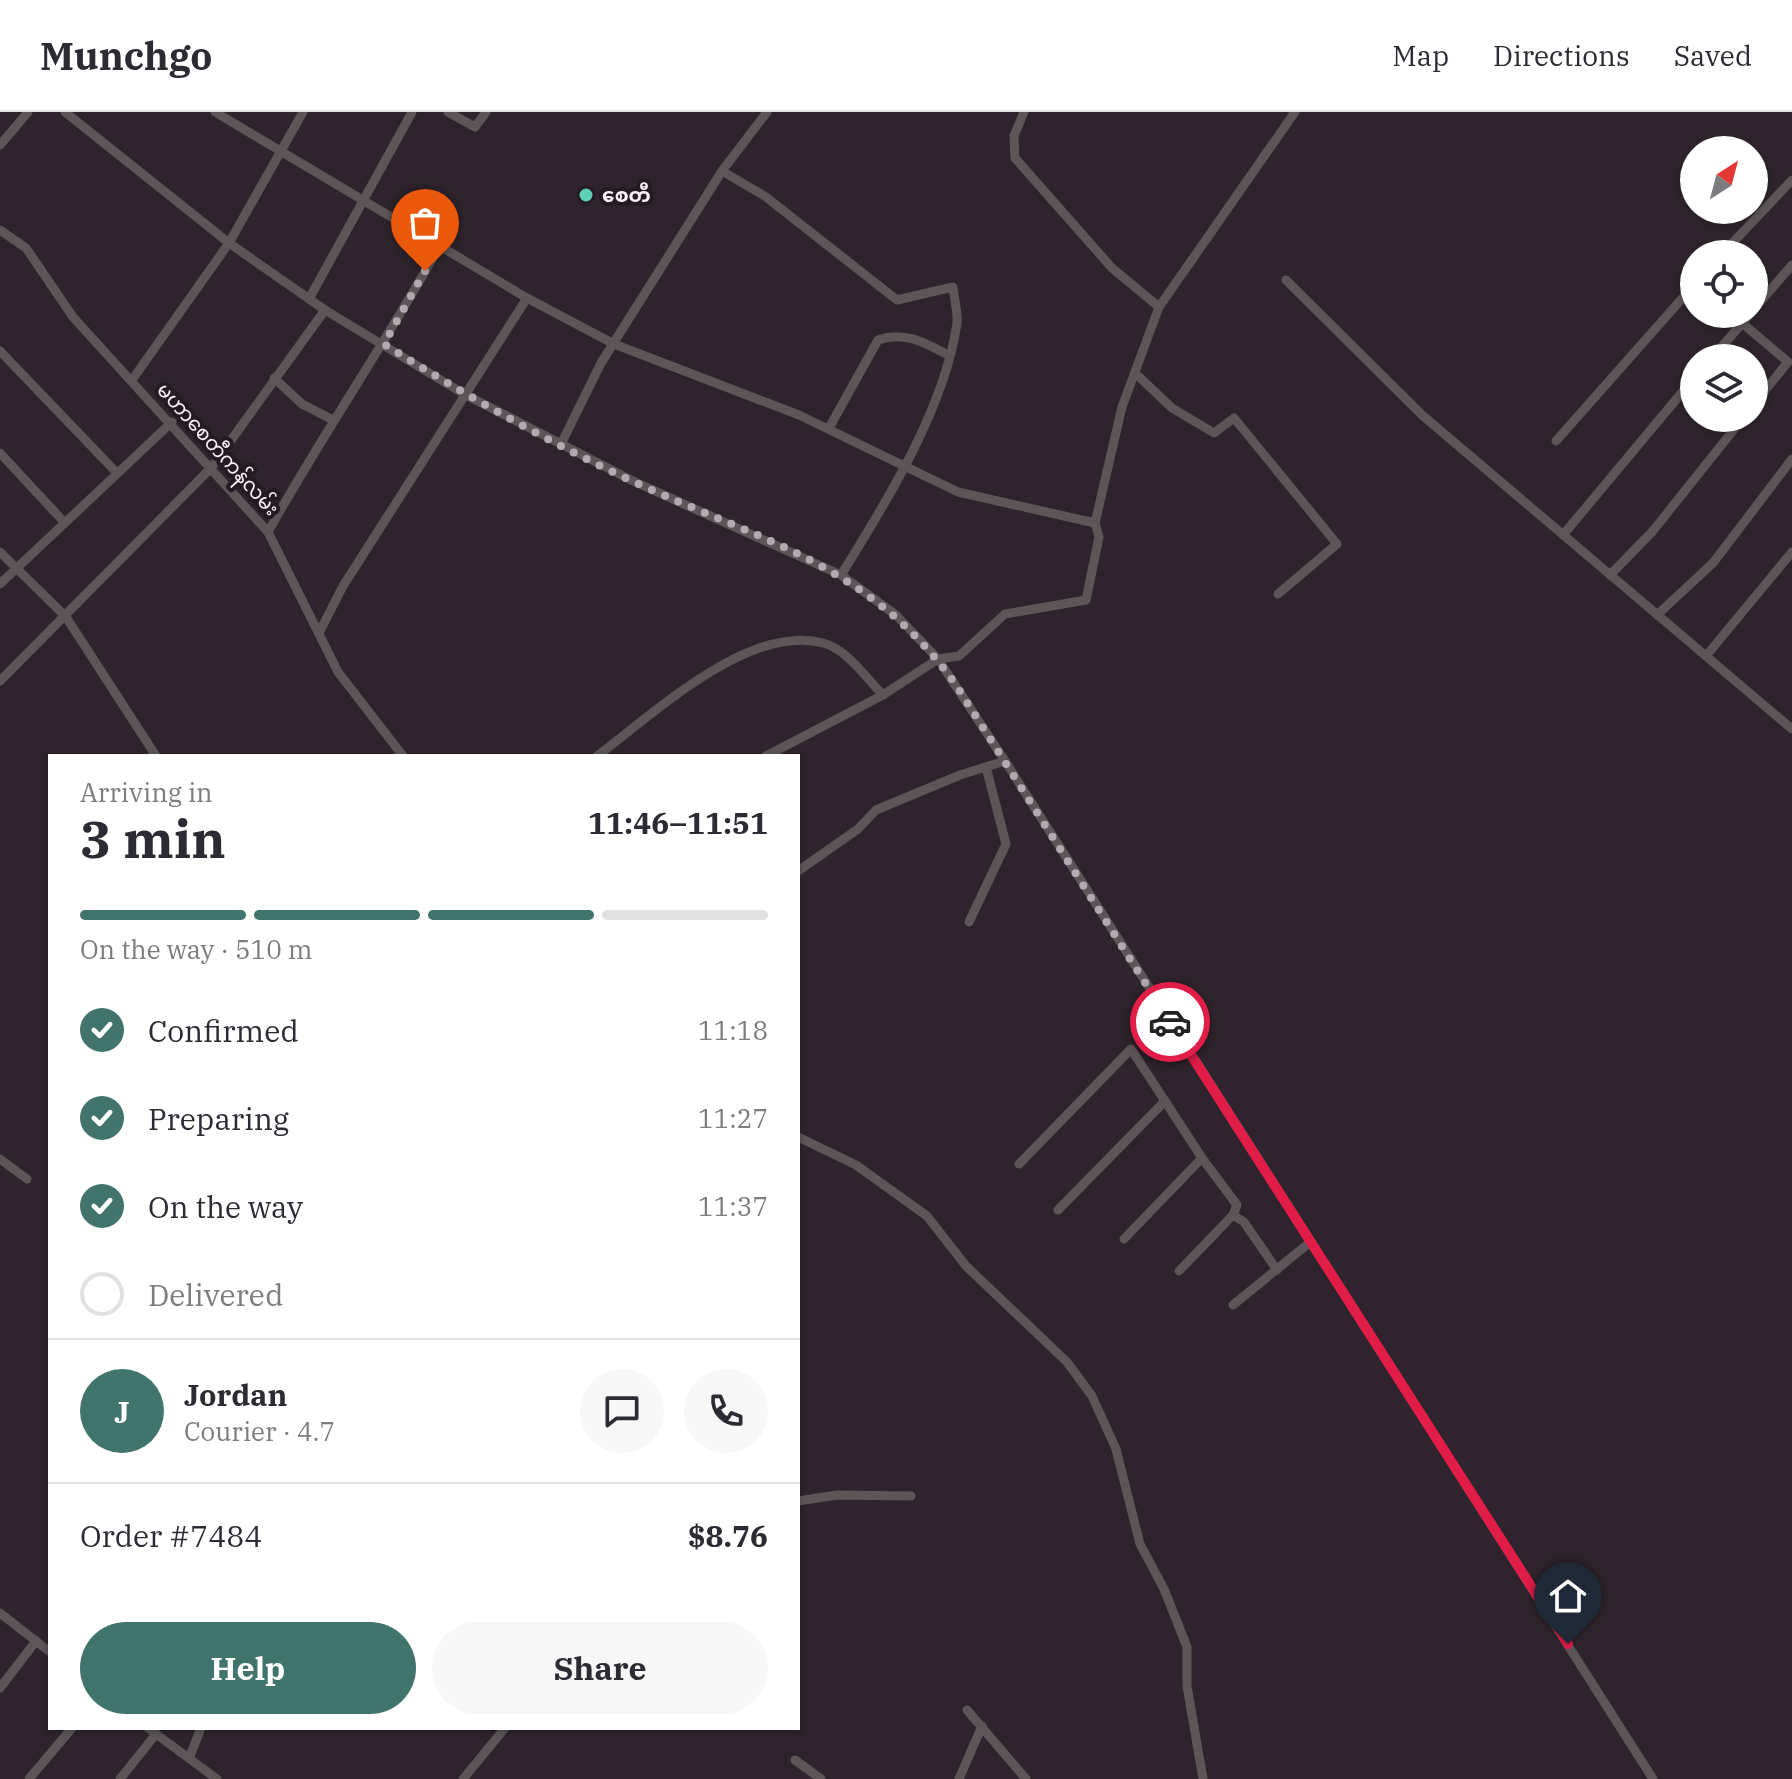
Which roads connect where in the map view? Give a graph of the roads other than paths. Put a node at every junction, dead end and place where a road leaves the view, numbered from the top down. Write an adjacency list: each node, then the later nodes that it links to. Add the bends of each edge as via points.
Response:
1 (28, 112): 11 (street)
2 (65, 112): 18 (street)
3 (215, 112): 12 (street)
4 (303, 112): 12 (street)
5 (412, 112): 15 (street)
6 (448, 112): 7 (street, via 475,127)
7 (486, 112)
8 (767, 112): 13 (street)
9 (1024, 112): 26 (street, via 1014,136 1015,158 1112,268)
10 (1295, 112): 26 (street)
11 (0, 145)
12 (280, 148): 15 (street); 18 (street)
13 (722, 171): 31 (street); 36 (street, via 766,197 897,300 953,287 957,321)
14 (1792, 180): 17 (street)
15 (363, 203): 19 (street); 24 (street)
16 (0, 230): 39 (street, မဟာစေတီကန်လမ်း, via 26,248 73,317)
17 (1735, 240)
18 (229, 243): 24 (street); 39 (street)
19 (439, 247): 23 (street); 30 (street)
20 (1792, 265): 22 (street)
21 (1286, 280): 57 (street, via 1422,415)
22 (1768, 293)
23 (527, 298): 31 (street); 41 (street)
24 (309, 299): 27 (street)
25 (1680, 301): 47 (street)
26 (1159, 307): 37 (street)
27 (325, 310): 30 (street); 38 (street)
28 (1738, 328): 32 (street)
29 (1748, 328): 33 (street)
30 (384, 344): 41 (street); 43 (street)
31 (614, 344): 45 (street); 48 (street)
32 (1724, 344)
33 (1767, 344)
34 (1768, 345): 40 (street, via 1788,362)
35 (0, 351): 53 (street)
36 (948, 355): 45 (street, via 895,334 878,340); 51 (street)
37 (1135, 373): 55 (street); 64 (street, via 1172,408 1214,433 1234,418 1337,544)
38 (274, 378): 43 (street, via 302,404); 52 (street)
39 (132, 380): 44 (street, မဟာစေတီကန်လမ်း)
40 (1768, 387)
41 (464, 394): 48 (street); 67 (street)
42 (1680, 395): 57 (street)
43 (333, 420): 56 (street)
44 (172, 422): 52 (street, မဟာစေတီကန်လမ်း); 53 (street)
45 (829, 428): 51 (street)
46 (1732, 432): 62 (street, via 1652,532)
47 (1556, 441)
48 (561, 444): 61 (street)
49 (0, 453): 54 (street)
50 (1792, 459): 65 (street, via 1713,563)
51 (905, 466): 55 (street, via 958,492); 61 (street)
52 (211, 468): 56 (street, မဟာစေတီကန်လမ်း); 66 (street)
53 (116, 472): 54 (street)
54 (64, 522): 60 (street)
55 (1095, 523): 69 (street, via 1099,537 1086,600 1005,614 959,656)
56 (268, 532): 67 (street, မဟာစေတီကန်လမ်း)
57 (1563, 535): 62 (street)
58 (0, 552): 60 (street)
59 (1792, 552): 68 (street)
60 (16, 568): 63 (street); 66 (street)
61 (841, 575): 69 (street, via 896,615)
62 (1610, 575): 65 (street)
63 (0, 584)
64 (1278, 594)
65 (1657, 615): 68 (street)
66 (66, 617): 70 (street); 73 (street)
67 (319, 633): 74 (street, မဟာစေတီကန်လမ်း, via 338,672)
68 (1706, 656): 72 (street)
69 (938, 659): 71 (street); 77 (street)
70 (0, 681)
71 (883, 695): 75 (street, via 842,653 823,643 780,642 737,655); 76 (street)
72 (1792, 729)
73 (155, 754)
74 (401, 754)
75 (600, 754)
76 (770, 754)
77 (1005, 761): 78 (street); 90 (street)
78 (986, 767): 79 (street, via 876,810); 80 (street, via 1006,844)
79 (800, 870)
80 (969, 922)
81 (1165, 1101): 83 (street); 85 (street, via 1131,1049); 87 (street)
82 (800, 1138): 115 (street, via 856,1165 927,1216 966,1266 1067,1362 1092,1396 1116,1449 1140,1544 1187,1647 1187,1686)
83 (1202, 1158): 88 (street, via 1237,1205); 89 (street)
84 (0, 1159): 86 (street)
85 (1019, 1164)
86 (27, 1179)
87 (1058, 1210)
88 (1233, 1215): 91 (street, via 1244,1222); 92 (street)
89 (1124, 1239)
90 (1309, 1243): 91 (street); 116 (street)
91 (1277, 1270): 93 (street)
92 (1179, 1271)
93 (1233, 1305)
94 (911, 1496): 95 (street, via 837,1495)
95 (800, 1501)
96 (0, 1613): 97 (street)
97 (36, 1641): 98 (street); 99 (street)
98 (48, 1650)
99 (0, 1688)
100 (967, 1710): 101 (street)
101 (982, 1726): 113 (street); 114 (street)
102 (70, 1730): 108 (street)
103 (200, 1730): 106 (street)
104 (503, 1730): 111 (street)
105 (152, 1731): 106 (street); 109 (street)
106 (190, 1756): 110 (street)
107 (795, 1760): 112 (street)
108 (29, 1779)
109 (120, 1779)
110 (217, 1779)
111 (463, 1779)
112 (821, 1779)
113 (959, 1779)
114 (1026, 1779)
115 (1203, 1779)
116 (1653, 1779)

